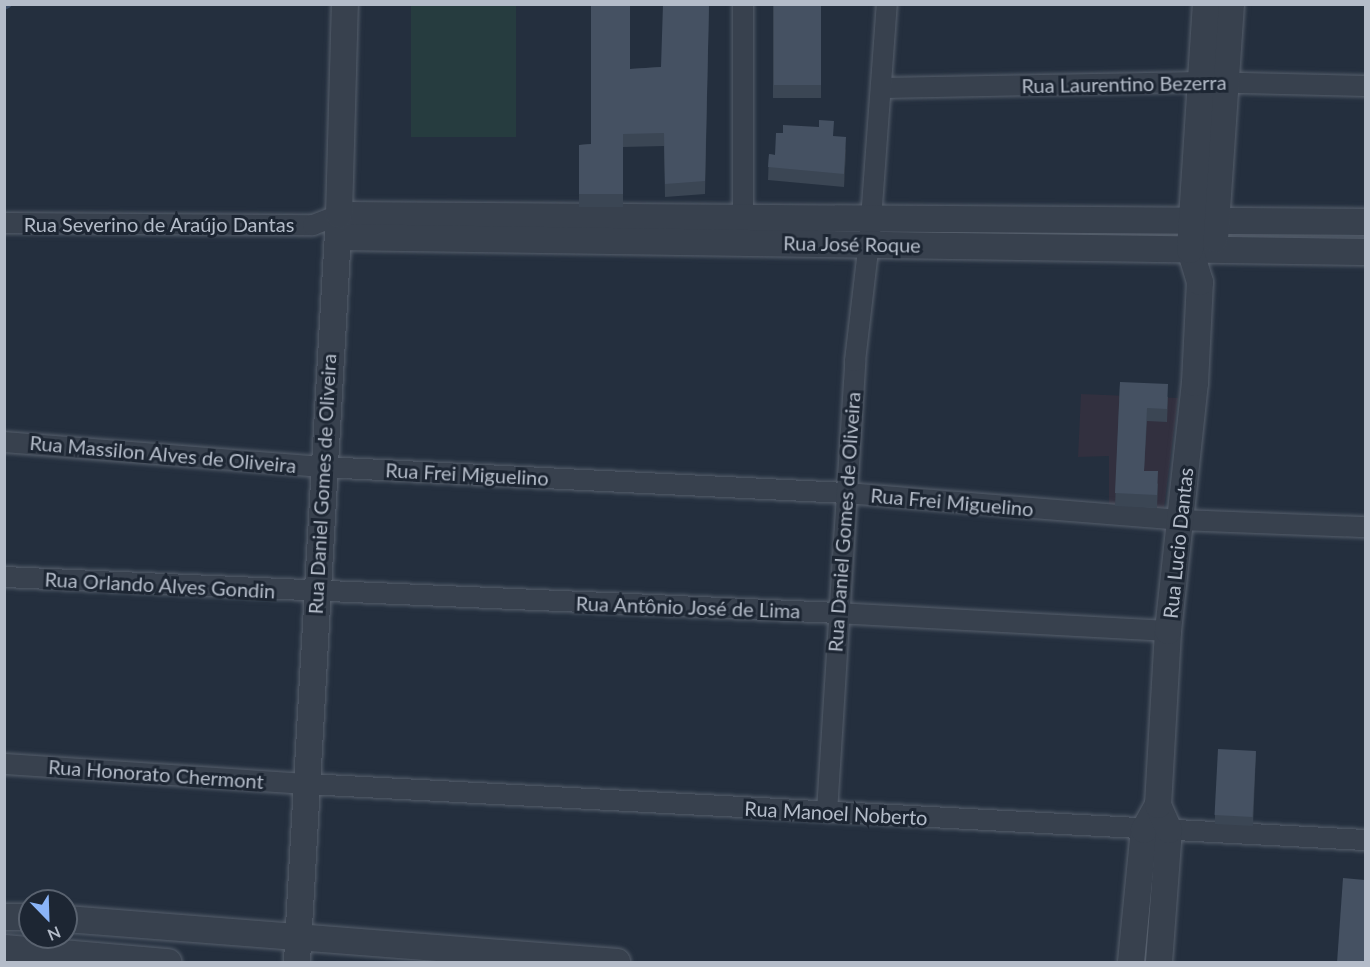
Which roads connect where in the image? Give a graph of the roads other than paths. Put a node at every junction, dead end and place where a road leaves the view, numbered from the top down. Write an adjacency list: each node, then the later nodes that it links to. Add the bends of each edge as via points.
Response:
1 (345, 4): 14 (street, Rua Daniel Gomes de Oliveira)
2 (743, 4): 15 (street)
3 (887, 4): 8 (street, Rua Daniel Gomes de Oliveira)
4 (1206, 4): 6 (street, Rua Lucio Dantas)
5 (1230, 4): 6 (street, Rua Lucio Dantas)
6 (1214, 82): 7 (street, Rua Laurentino Bezerra); 8 (street, Rua Laurentino Bezerra); 9 (street, Rua Lucio Dantas); 10 (street, Rua Lucio Dantas)
7 (1365, 86)
8 (883, 88): 16 (street, Rua Daniel Gomes de Oliveira)
9 (1191, 222): 10 (street, Rua José Roque); 16 (street, Rua José Roque); 17 (street, Rua Lucio Dantas)
10 (1217, 222): 11 (street, Rua José Roque); 17 (street, Rua Lucio Dantas)
11 (1338, 222): 12 (street, Rua José Roque); 18 (street)
12 (1365, 222)
13 (4, 223): 14 (street, Rua Severino de Araújo Dantas)
14 (338, 226): 15 (street, Rua José Roque); 21 (street, Rua Daniel Gomes de Oliveira)
15 (743, 231): 16 (street, Rua José Roque)
16 (870, 233): 17 (street, Rua José Roque); 22 (street, Rua Daniel Gomes de Oliveira, via 855,362)
17 (1202, 250): 18 (street, Rua José Roque); 23 (street, Rua Lucio Dantas, via 1195,383)
18 (1336, 251): 19 (street, Rua José Roque)
19 (1365, 252)
20 (4, 442): 21 (street, Rua Massilon Alves de Oliveira)
21 (322, 467): 22 (street, Rua Frei Miguelino); 26 (street, Rua Daniel Gomes de Oliveira)
22 (846, 493): 23 (street, Rua Frei Miguelino); 27 (street, Rua Daniel Gomes de Oliveira)
23 (1180, 520): 24 (street, Rua Frei Miguelino); 28 (street, Rua Lucio Dantas)
24 (1365, 527)
25 (4, 577): 26 (street, Rua Orlando Alves Gondin)
26 (316, 593): 27 (street, Rua Antônio José de Lima); 30 (street, Rua Daniel Gomes de Oliveira)
27 (837, 613): 28 (street, Rua Antônio José de Lima); 31 (street, Rua Daniel Gomes de Oliveira)
28 (1168, 631): 32 (street, Rua Lucio Dantas)
29 (4, 764): 30 (street, Rua Honorato Chermont)
30 (307, 784): 31 (street, Rua Manoel Noberto); 36 (street, Rua Daniel Gomes de Oliveira)
31 (827, 812): 32 (street, Rua Manoel Noberto)
32 (1156, 830): 33 (street, Rua Manoel Noberto); 39 (street, Rua Lucio Dantas); 40 (street, Rua Lucio Dantas)
33 (1365, 840)
34 (78, 921): 36 (street)
35 (4, 948): 37 (street)
36 (298, 951): 38 (street)
37 (168, 963)
38 (617, 963)
39 (1131, 963)
40 (1158, 963)

